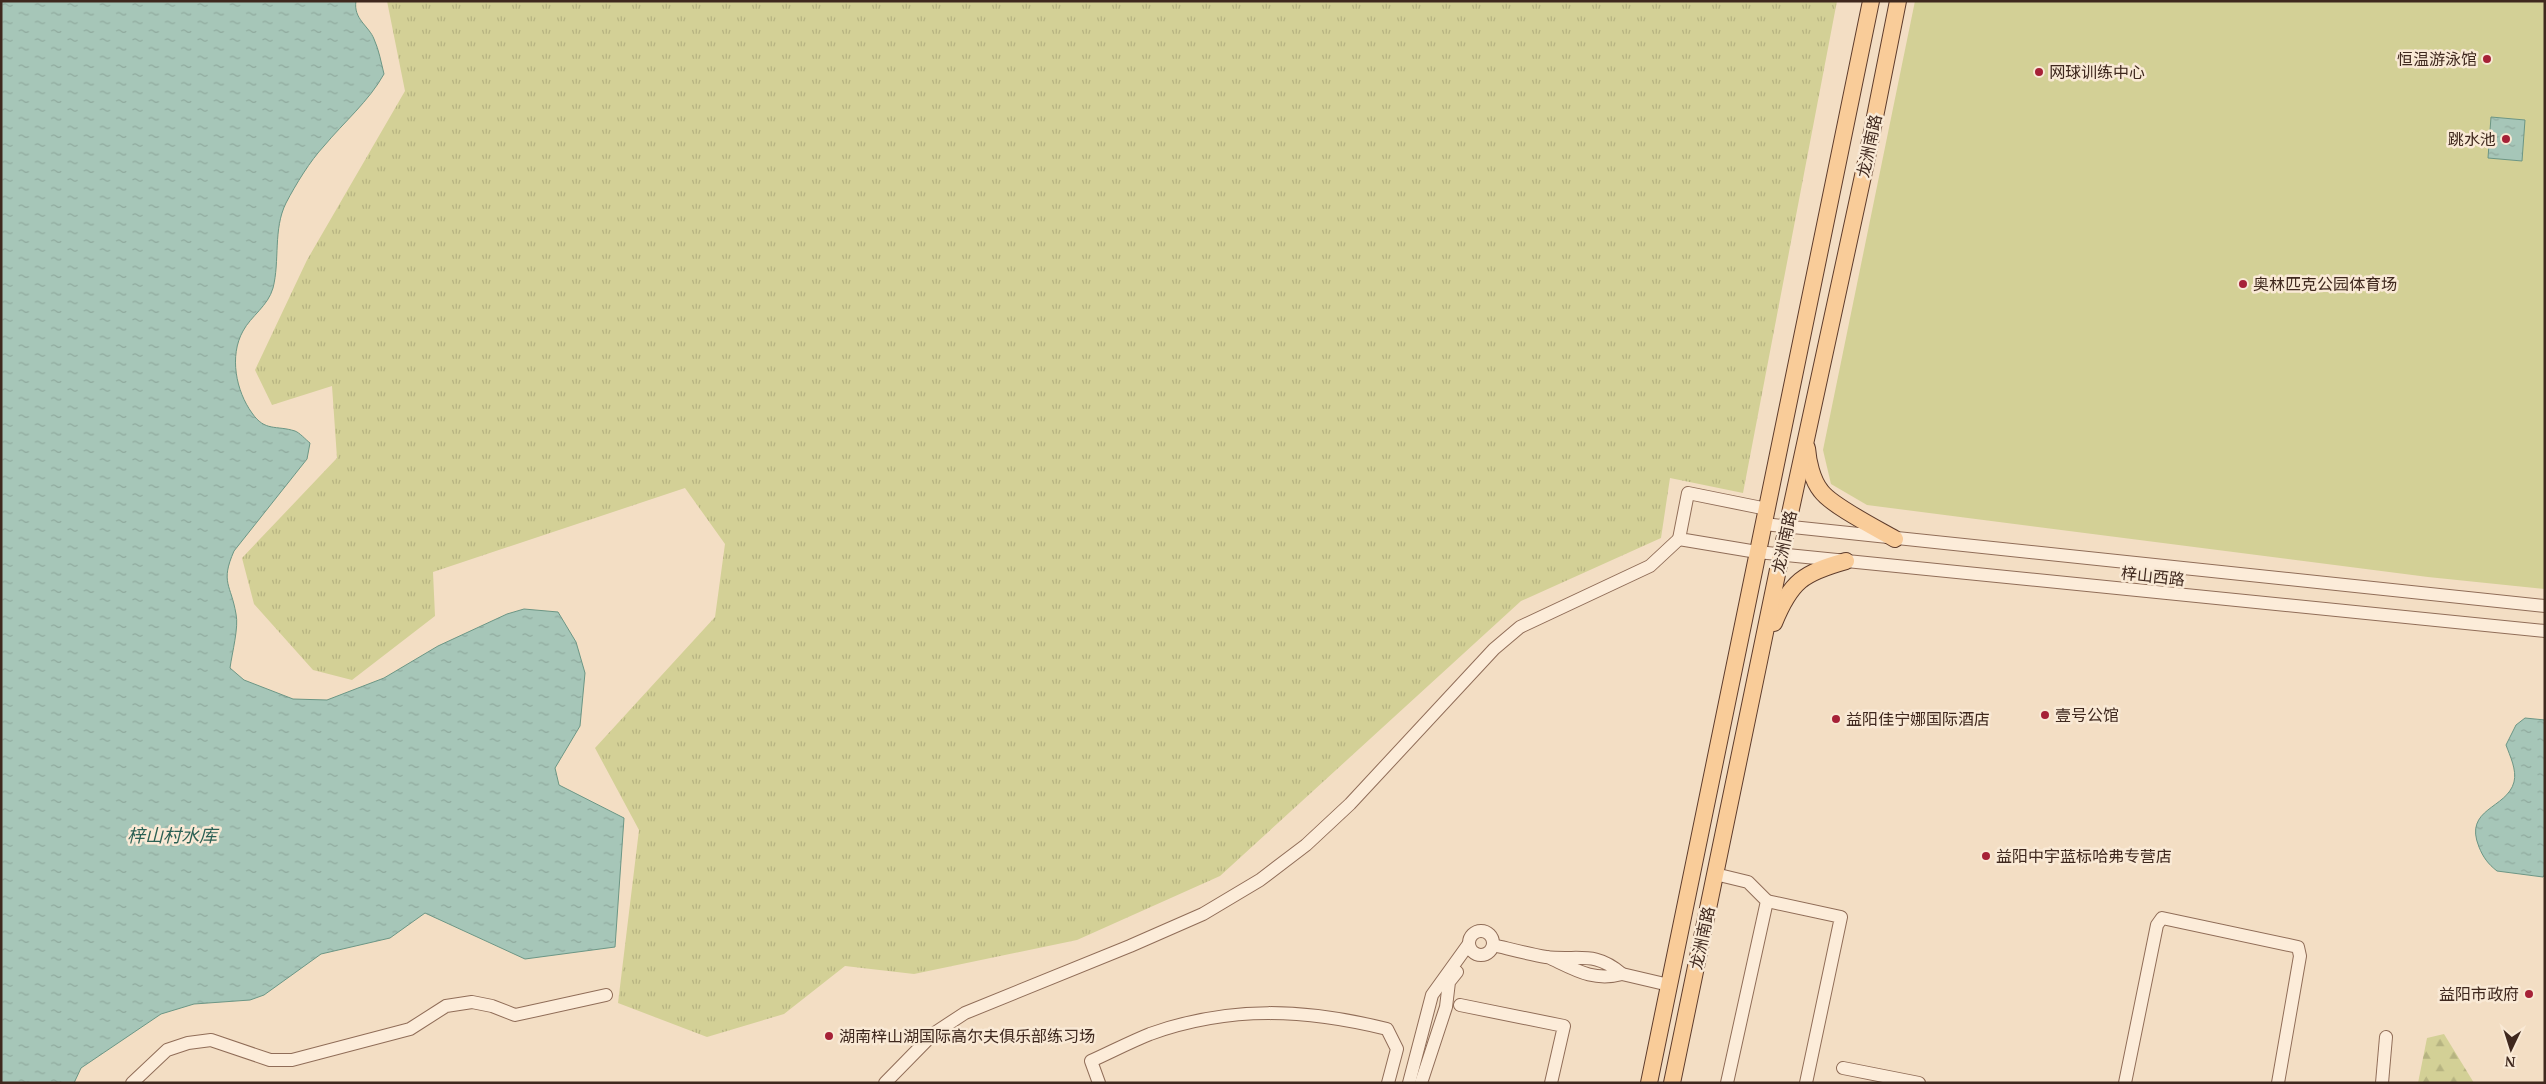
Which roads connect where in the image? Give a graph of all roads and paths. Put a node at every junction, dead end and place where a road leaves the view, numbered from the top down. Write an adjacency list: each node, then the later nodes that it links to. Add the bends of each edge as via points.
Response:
1 (1871, 1): 4 (main road, 龙洲南路)
2 (1898, 1): 3 (main road, 龙洲南路)
3 (1806, 439): 5 (main road, 龙洲南路); 7 (main road, via 1808,461 1821,492 1851,514)
4 (1766, 516): 5 (street, 梓山西路); 6 (street, 梓山西路, via 1688,494); 8 (main road, 龙洲南路)
5 (1787, 528): 7 (street, 梓山西路); 9 (main road, 龙洲南路)
6 (1678, 539): 8 (street, 梓山西路); 24 (street, via 1650,566 1520,627 1494,649 1350,804 1306,845 1260,880 1203,914 966,1012 933,1034)
7 (1896, 539): 11 (street, 梓山西路)
8 (1757, 552): 9 (street, 梓山西路); 18 (main road, 龙洲南路)
9 (1781, 555): 10 (street, 梓山西路); 13 (main road, 龙洲南路)
10 (1846, 561): 12 (street, 梓山西路); 13 (main road, via 1798,581 1780,607)
11 (2545, 606)
12 (2545, 631)
13 (1760, 655): 14 (main road, 龙洲南路)
14 (1715, 874): 15 (street, via 1748,882); 31 (main road, 龙洲南路)
15 (1767, 901): 32 (street); 33 (street, via 1841,917)
16 (1493, 946): 17 (street, via 1485,955); 17 (street, via 1492,937 1481,931 1473,934); 18 (street, via 1548,957 1581,972 1607,978 1622,974)
17 (1470, 949): 27 (street, via 1432,995); 28 (street, via 1450,982 1446,1007)
18 (1669, 985): 30 (main road, 龙洲南路)
19 (606, 995): 23 (street, via 515,1015 472,1002 446,1006 410,1030 292,1060 270,1060 211,1040 188,1043 167,1050)
20 (1460, 1005): 29 (street, via 1564,1026)
21 (2386, 1038): 37 (street)
22 (1843, 1068): 34 (street)
23 (132, 1083)
24 (885, 1083)
25 (1099, 1083): 26 (street, via 1091,1061 1150,1034 1210,1017 1269,1011 1342,1018 1387,1029 1397,1049)
26 (1388, 1083)
27 (1410, 1083)
28 (1421, 1083)
29 (1552, 1083)
30 (1649, 1083)
31 (1672, 1083)
32 (1727, 1083)
33 (1806, 1083)
34 (1919, 1083)
35 (2124, 1083): 36 (street, via 2157,925 2162,918 2298,947 2300,956)
36 (2278, 1083)
37 (2382, 1083)

